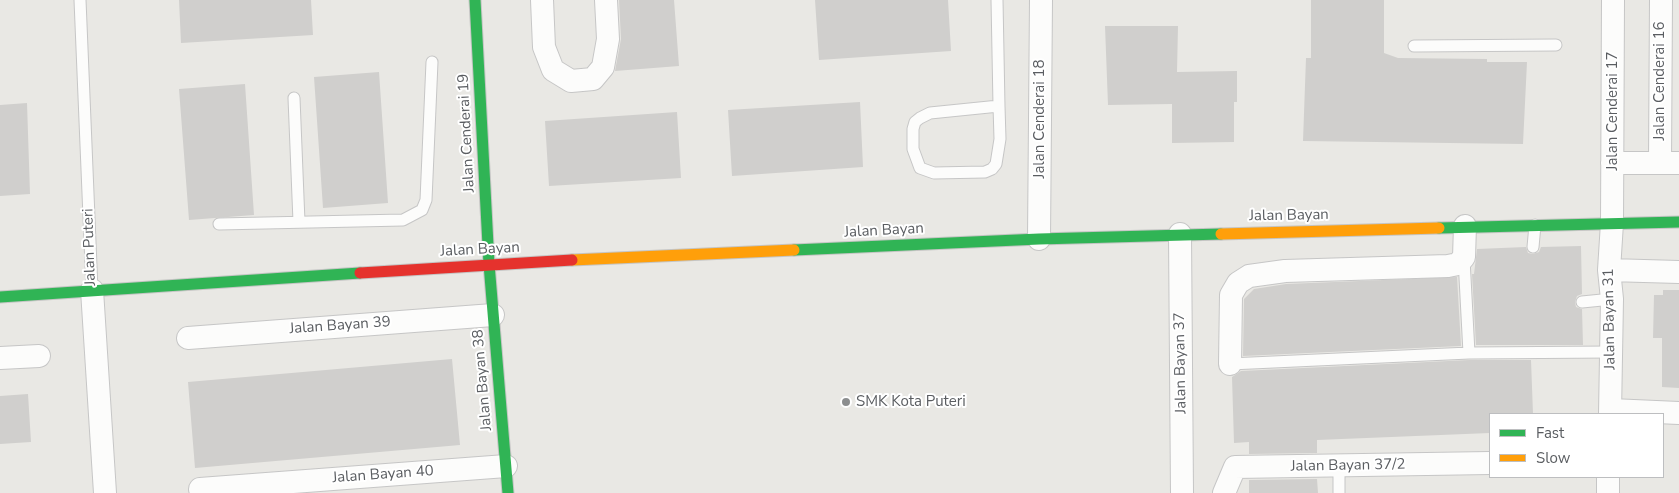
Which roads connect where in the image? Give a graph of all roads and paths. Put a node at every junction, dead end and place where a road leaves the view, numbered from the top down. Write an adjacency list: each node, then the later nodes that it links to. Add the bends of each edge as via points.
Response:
1 (80, 0): 29 (lane, Jalan Puteri)
2 (475, 0): 26 (street, Jalan Cenderai 19)
3 (542, 0): 4 (street, via 544,47 553,70 571,81 593,79 603,67 608,39)
4 (606, 0)
5 (997, 0): 13 (lane)
6 (1041, 0): 23 (street, Jalan Cenderai 18)
7 (1613, 0): 14 (street, Jalan Cenderai 17)
8 (1667, 12): 15 (street, Jalan Cenderai 16)
9 (1556, 45): 10 (lane)
10 (1414, 46)
11 (432, 62): 16 (lane, via 426,200 422,210 403,220)
12 (294, 98): 16 (lane)
13 (999, 106): 13 (lane, via 930,113 920,118 915,122 913,139 920,168 934,173 992,169 999,153)
14 (1612, 163): 15 (street); 18 (street, Jalan Cenderai 17)
15 (1669, 163)
16 (299, 222): 19 (lane)
17 (1679, 222): 18 (street, Jalan Bayan)
18 (1612, 223): 20 (street, Jalan Bayan); 27 (street, Jalan Bayan 31)
19 (218, 224)
20 (1535, 225): 21 (street, Jalan Bayan); 24 (lane)
21 (1465, 226): 22 (street, Jalan Bayan); 25 (street)
22 (1180, 234): 23 (street, Jalan Bayan); 49 (street, Jalan Bayan 37)
23 (1039, 239): 26 (street, Jalan Bayan)
24 (1533, 247)
25 (1464, 257): 36 (lane); 39 (street, via 1458,264 1448,266 1285,271 1249,276 1238,283 1231,295)
26 (489, 264): 29 (street, Jalan Bayan); 33 (street, Jalan Bayan 38)
27 (1609, 270): 28 (street); 31 (street, Jalan Bayan 31)
28 (1679, 272)
29 (92, 290): 30 (street, Jalan Bayan); 47 (street, Jalan Puteri)
30 (0, 297)
31 (1612, 299): 32 (lane); 35 (street, Jalan Bayan 31)
32 (1582, 302)
33 (493, 315): 34 (street, Jalan Bayan 39); 43 (street, Jalan Bayan 38)
34 (188, 338)
35 (1612, 352): 36 (lane); 40 (street, Jalan Bayan 31)
36 (1469, 353): 39 (lane)
37 (39, 356): 38 (street)
38 (0, 358)
39 (1230, 364)
40 (1610, 412): 41 (street)
41 (1679, 413)
42 (1489, 463): 44 (street, Jalan Bayan 37/2)
43 (506, 466): 46 (street, Jalan Bayan 40); 48 (street, Jalan Bayan 38)
44 (1339, 466): 50 (street, Jalan Bayan 37/2, via 1235,467); 51 (lane)
45 (1608, 478): 52 (street)
46 (200, 489)
47 (106, 493)
48 (508, 493)
49 (1182, 493)
50 (1224, 493)
51 (1339, 493)
52 (1608, 493)

